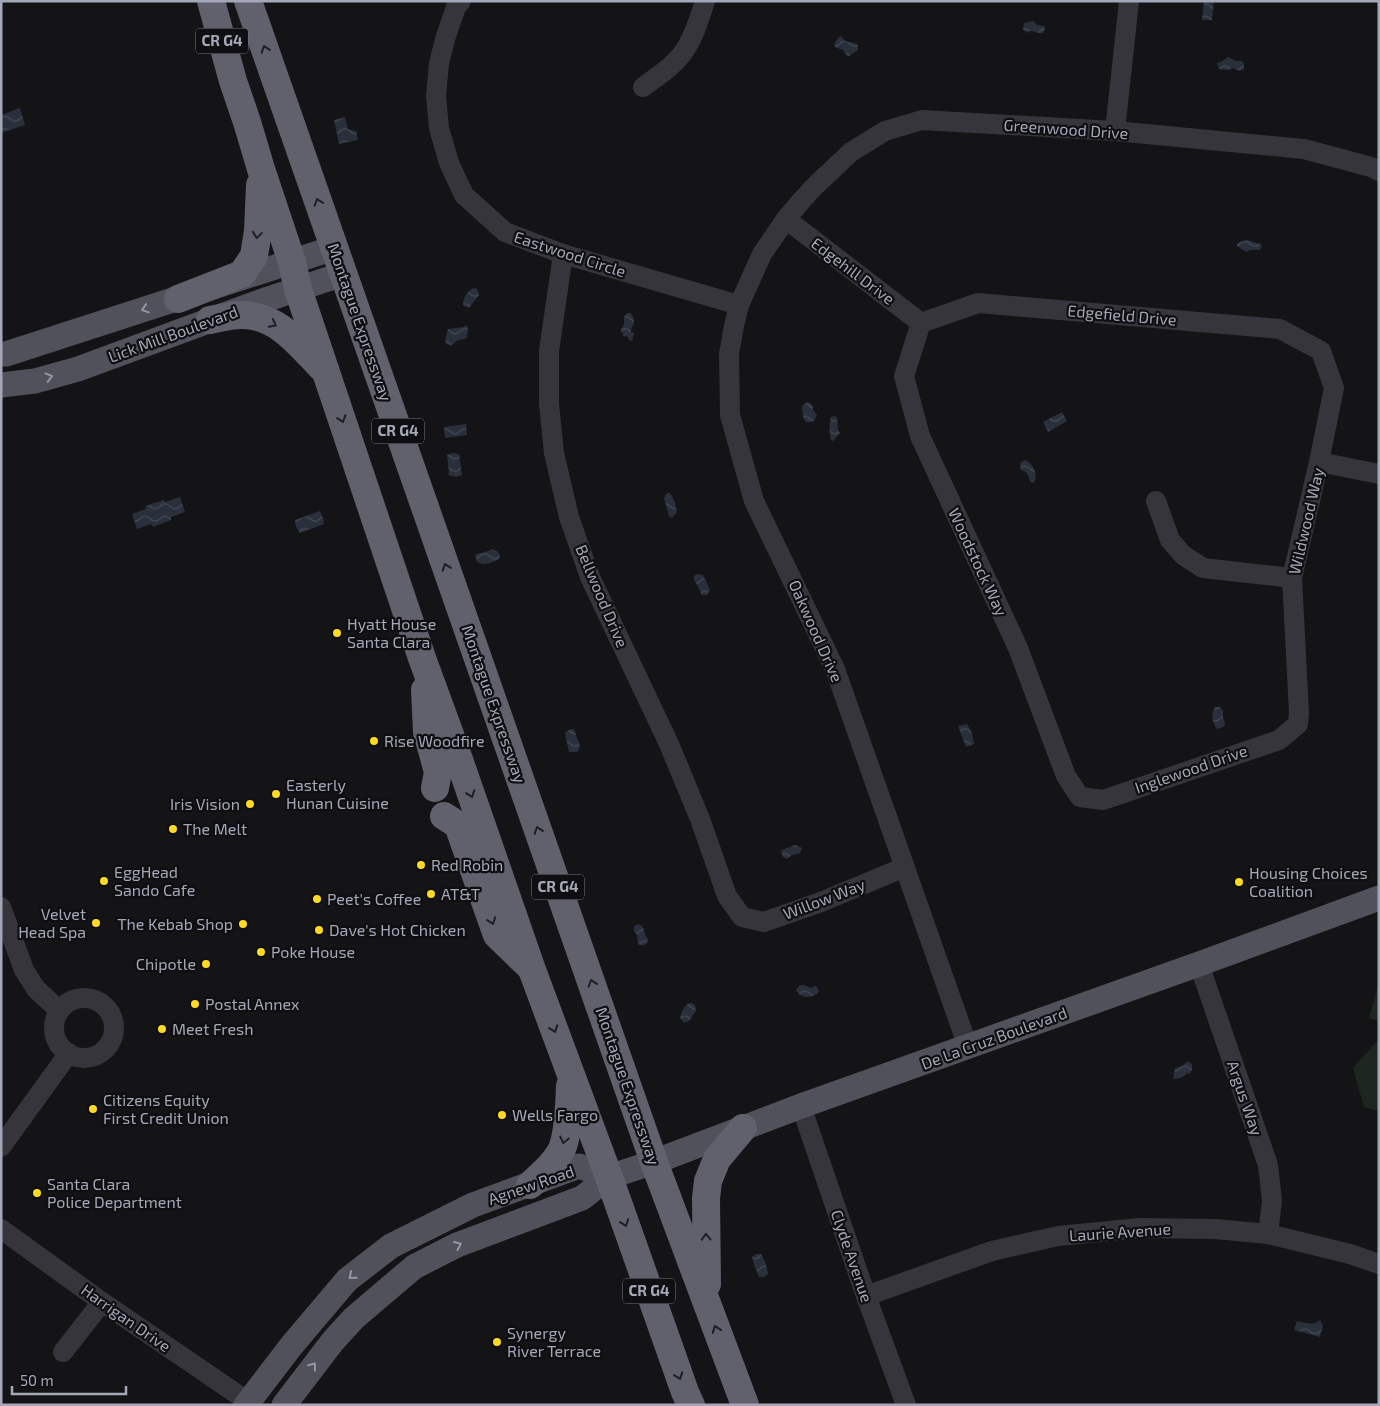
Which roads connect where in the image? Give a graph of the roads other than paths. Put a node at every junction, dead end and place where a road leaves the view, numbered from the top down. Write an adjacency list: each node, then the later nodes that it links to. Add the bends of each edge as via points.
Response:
1 (211, 1): 8 (highway, CR G4)
2 (248, 1): 11 (highway, Montague Expressway / CR G4, one-way to 2)
3 (705, 1): 6 (street, via 698,26 686,49 665,72)
4 (1129, 1): 7 (street)
5 (455, 3): 12 (street, Eastwood Circle, via 439,63 436,96 439,128 448,162 464,195 505,232)
6 (643, 88)
7 (1115, 131): 9 (street, Greenwood Drive, via 1304,149); 10 (street, Greenwood Drive, via 922,120 885,131 851,152 816,184)
8 (261, 169): 13 (highway, CR G4); 16 (highway, one-way to 16, via 254,256 242,274)
9 (1379, 171)
10 (786, 219): 17 (street, Oakwood Drive, via 762,254); 19 (street, Edgehill Drive)
11 (334, 248): 13 (main road, Lick Mill Boulevard); 14 (highway, Montague Expressway / CR G4)
12 (563, 254): 17 (street, Eastwood Circle); 36 (street, Bellwood Drive, via 549,351 549,404 554,452 569,516 590,577 669,744 727,896)
13 (292, 262): 15 (highway, CR G4); 16 (main road, Lick Mill Boulevard)
14 (343, 274): 15 (main road, Lick Mill Boulevard); 46 (highway, Montague Expressway / CR G4, one-way to 14)
15 (298, 288): 18 (main road, Lick Mill Boulevard); 22 (highway, CR G4)
16 (178, 299): 21 (main road, Lick Mill Boulevard, one-way to 21)
17 (739, 305): 33 (street, Oakwood Drive, via 729,363 730,415 741,457 754,501 835,669)
18 (210, 320): 22 (highway, one-way to 22, via 239,314 271,322 288,333); 23 (main road, Lick Mill Boulevard, one-way to 18, via 78,369)
19 (921, 323): 20 (street, Edgefield Drive, via 978,303 1280,329); 31 (street, Woodstock Way, via 904,376 920,436 1018,648 1066,776)
20 (1321, 351): 24 (street, Wildwood Way, via 1334,388)
21 (1, 354)
22 (327, 372): 28 (highway, CR G4, one-way to 28)
23 (1, 385)
24 (1319, 462): 25 (street); 27 (street, Wildwood Way)
25 (1379, 474)
26 (1156, 501): 27 (street, via 1170,540 1183,555 1203,568)
27 (1292, 578): 29 (street, Wildwood Way)
28 (422, 658): 30 (highway, via 427,732 438,772); 38 (highway, CR G4, one-way to 38)
29 (1298, 724): 31 (street, Inglewood Drive, via 1278,740 1103,800)
30 (435, 788)
31 (1080, 796)
32 (444, 816): 38 (highway, one-way to 38, via 458,825 497,934)
33 (905, 867): 36 (street, Willow Way, via 764,922); 40 (street, Oakwood Drive)
34 (1379, 898): 37 (main road, De La Cruz Boulevard)
35 (1, 907): 39 (street, via 24,970 36,990)
36 (742, 917)
37 (1199, 964): 40 (main road, De La Cruz Boulevard); 50 (street, Argus Way, via 1268,1165 1272,1201)
38 (531, 967): 42 (highway, CR G4, one-way to 42)
39 (59, 1010): 41 (street, via 55,1037); 41 (street, via 76,998 90,999 107,1008 112,1017 114,1027 107,1048 90,1057)
40 (968, 1047): 43 (main road, De La Cruz Boulevard)
41 (69, 1053): 45 (street)
42 (570, 1074): 47 (highway, CR G4); 48 (highway, one-way to 48, via 568,1120 562,1149)
43 (801, 1106): 44 (main road, De La Cruz Boulevard); 52 (street, Clyde Avenue)
44 (743, 1128): 46 (main road, De La Cruz Boulevard); 54 (highway, one-way to 44, via 708,1180 717,1159)
45 (1, 1147)
46 (654, 1162): 47 (main road, De La Cruz Boulevard); 54 (highway, Montague Expressway / CR G4)
47 (609, 1177): 48 (main road, Agnew Road, via 579,1166); 57 (main road, Agnew Road, one-way to 47, via 354,1318 414,1267 456,1245 582,1198); 58 (highway, CR G4, one-way to 58)
48 (530, 1185): 56 (main road, Agnew Road, one-way to 56, via 472,1205 390,1246 347,1280 292,1345)
49 (1, 1229): 53 (street, Harrigan Drive)
50 (1268, 1234): 51 (street, Laurie Avenue); 52 (street, Laurie Avenue, via 1215,1229 1140,1228 1058,1236 992,1251)
51 (1379, 1264)
52 (866, 1296): 60 (street, Clyde Avenue)
53 (102, 1302): 55 (street); 56 (street, Harrigan Drive)
54 (707, 1303): 59 (highway, Montague Expressway / CR G4, one-way to 54)
55 (64, 1352)
56 (249, 1404)
57 (284, 1405)
58 (691, 1405)
59 (745, 1405)
60 (906, 1405)

